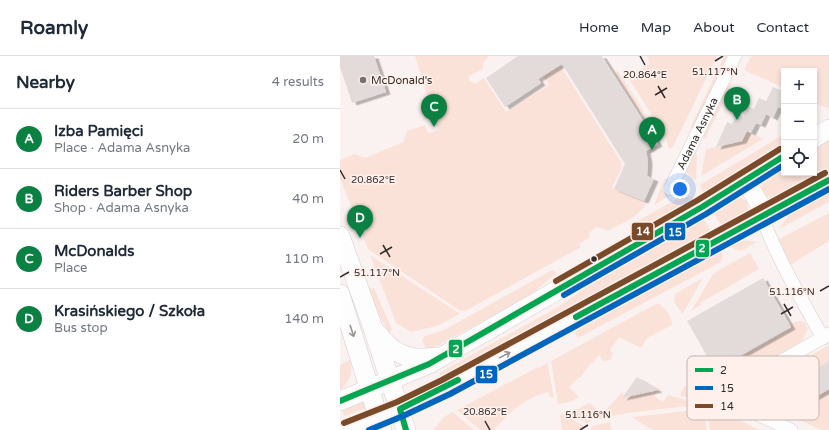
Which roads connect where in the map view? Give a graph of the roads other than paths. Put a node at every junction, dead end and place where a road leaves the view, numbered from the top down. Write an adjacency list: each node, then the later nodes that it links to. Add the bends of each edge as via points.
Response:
1 (735, 56): 7 (street, Adama Asnyka)
2 (829, 129): 3 (street)
3 (817, 136)
4 (781, 158): 5 (street)
5 (745, 180): 8 (street, via 762,208); 13 (street)
6 (829, 180): 8 (street)
7 (670, 189)
8 (762, 218): 12 (street, via 781,262); 18 (street, one-way to 8, via 446,387)
9 (340, 236): 11 (street)
10 (340, 294): 16 (street, one-way to 16)
11 (373, 328): 13 (street, via 390,349 400,355 422,359); 15 (street)
12 (826, 336): 14 (street)
13 (445, 354): 15 (street)
14 (791, 356)
15 (391, 381): 16 (street); 18 (street)
16 (370, 390): 17 (street); 20 (street)
17 (340, 401)
18 (400, 409): 20 (street); 22 (street)
19 (771, 420): 23 (street)
20 (380, 424): 21 (street)
21 (346, 430)
22 (406, 430)
23 (791, 430)

